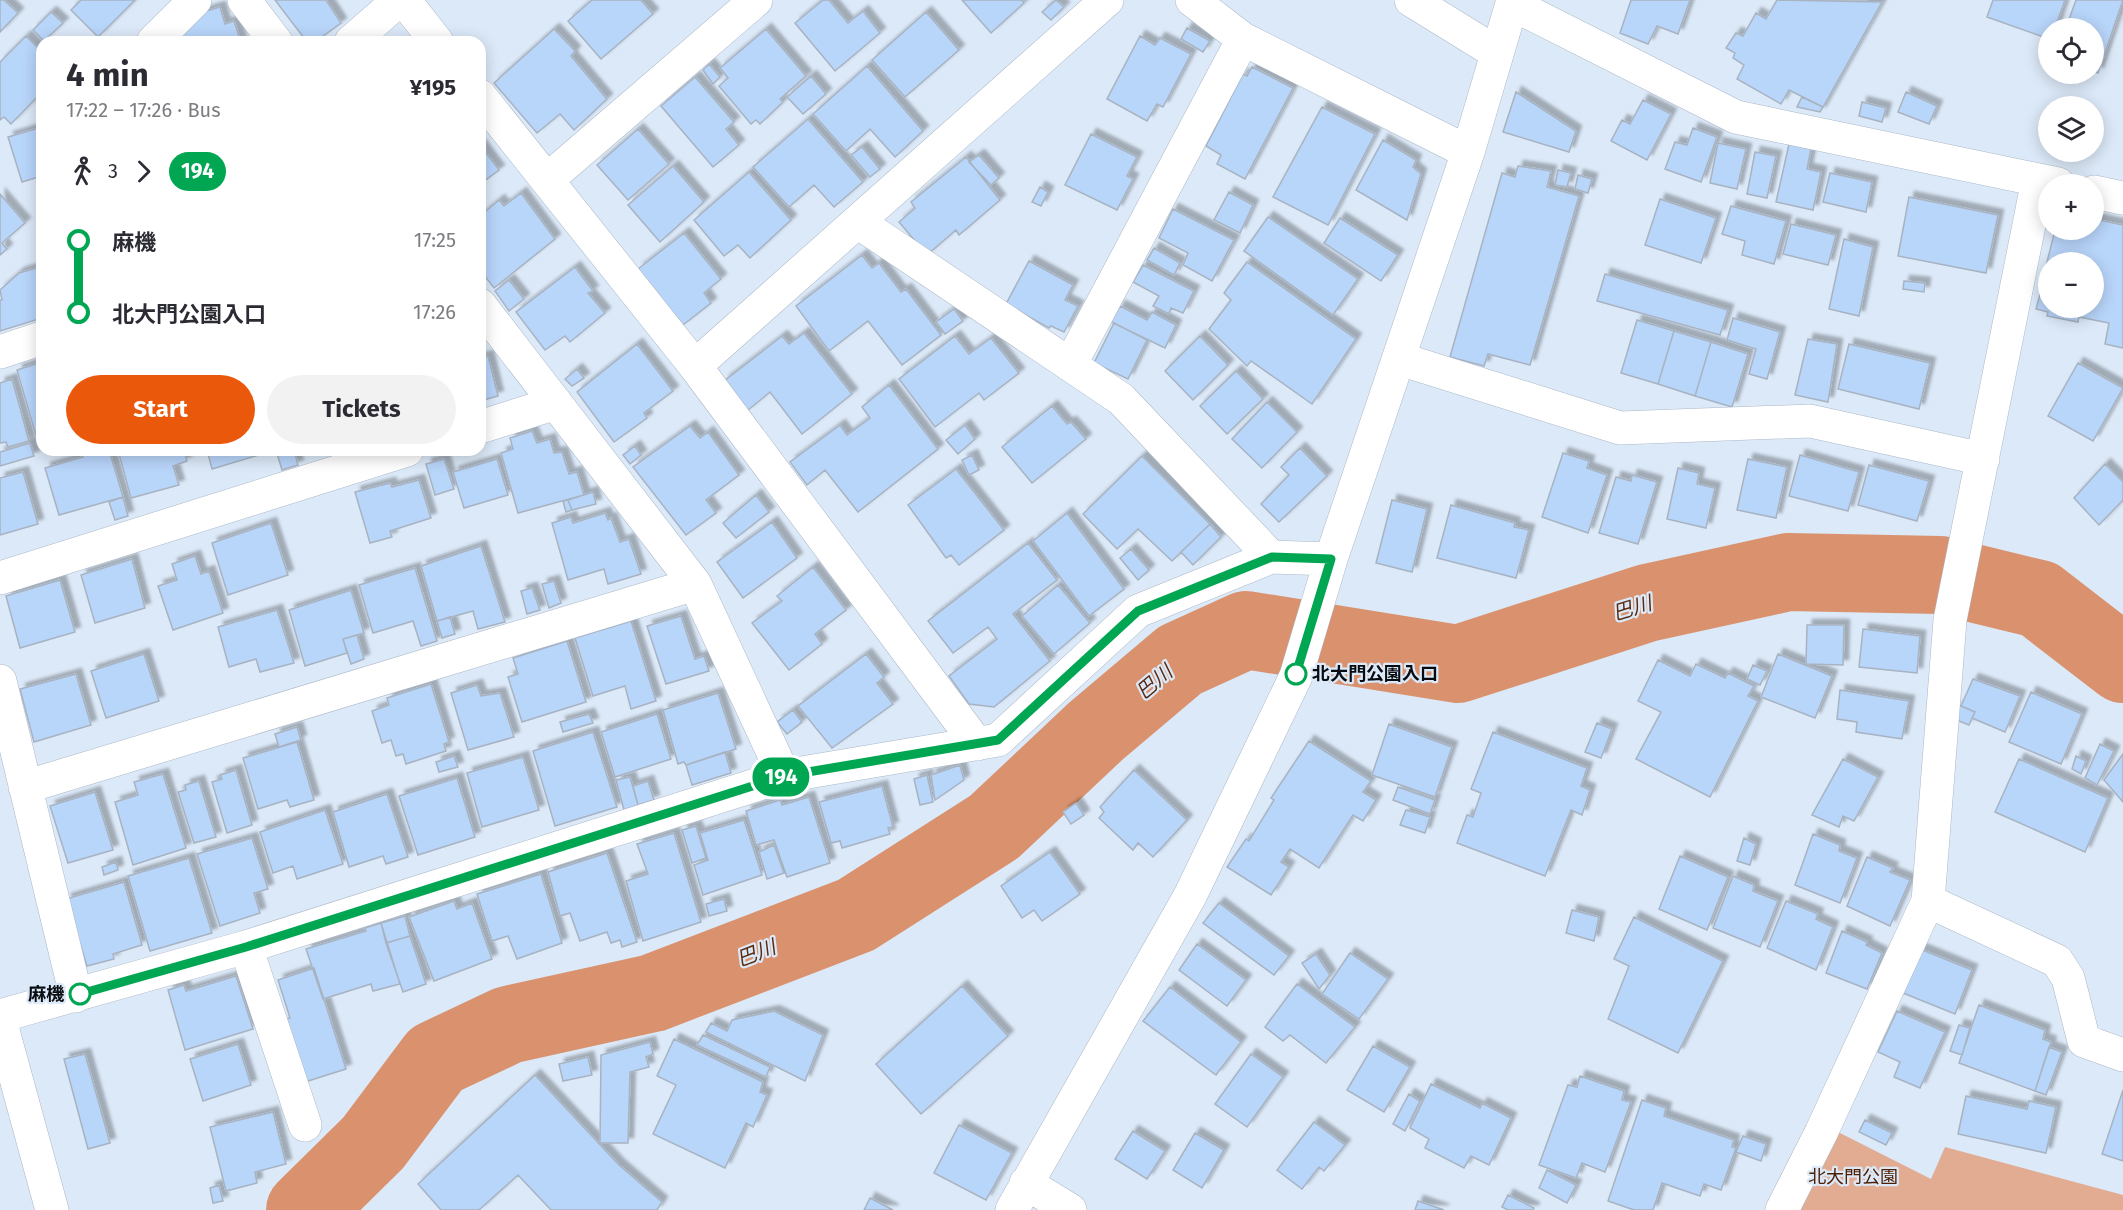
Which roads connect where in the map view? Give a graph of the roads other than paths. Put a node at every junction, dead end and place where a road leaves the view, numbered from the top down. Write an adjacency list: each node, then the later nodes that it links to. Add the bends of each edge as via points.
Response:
1 (195, 0): 9 (street)
2 (244, 0): 10 (street)
3 (401, 0): 11 (street); 12 (street)
4 (756, 0): 17 (street)
5 (1107, 0): 21 (street)
6 (1192, 0): 13 (street)
7 (1411, 0): 14 (street)
8 (1512, 2): 14 (street); 18 (street, via 1736,117)
9 (159, 36)
10 (271, 36)
11 (358, 36)
12 (432, 36)
13 (1243, 39): 16 (street); 27 (street)
14 (1497, 53): 16 (street)
15 (486, 104): 17 (street)
16 (1468, 152): 26 (street)
17 (547, 180): 28 (street)
18 (2038, 180)
19 (2104, 194): 20 (street)
20 (2123, 198)
21 (858, 222): 27 (street); 28 (street)
22 (2038, 225): 32 (street)
23 (486, 313): 29 (street)
24 (36, 341): 25 (street)
25 (0, 352)
26 (1400, 358): 32 (street, via 1620,428 1810,421); 34 (street)
27 (1070, 365): 33 (street, via 1121,399)
28 (695, 366): 38 (street)
29 (556, 403): 30 (street); 36 (street)
30 (486, 425)
31 (388, 456): 35 (street)
32 (1983, 459): 41 (street, via 1950,620)
33 (1272, 557): 34 (street); 38 (street, via 1138,611 998,740)
34 (1327, 573): 47 (street, via 1296,676 1190,896)
35 (0, 578)
36 (695, 584): 39 (street); 40 (street)
37 (0, 681): 40 (street)
38 (977, 744): 39 (street)
39 (784, 776): 42 (street)
40 (26, 787): 43 (street)
41 (1928, 901): 45 (street, via 2057,961 2068,978 2084,1041); 50 (street)
42 (246, 947): 43 (street); 46 (street)
43 (75, 996): 44 (street)
44 (0, 1018): 48 (street)
45 (2123, 1055)
46 (304, 1125)
47 (1019, 1197): 49 (street)
48 (52, 1210)
49 (1070, 1210)
50 (1782, 1210)

